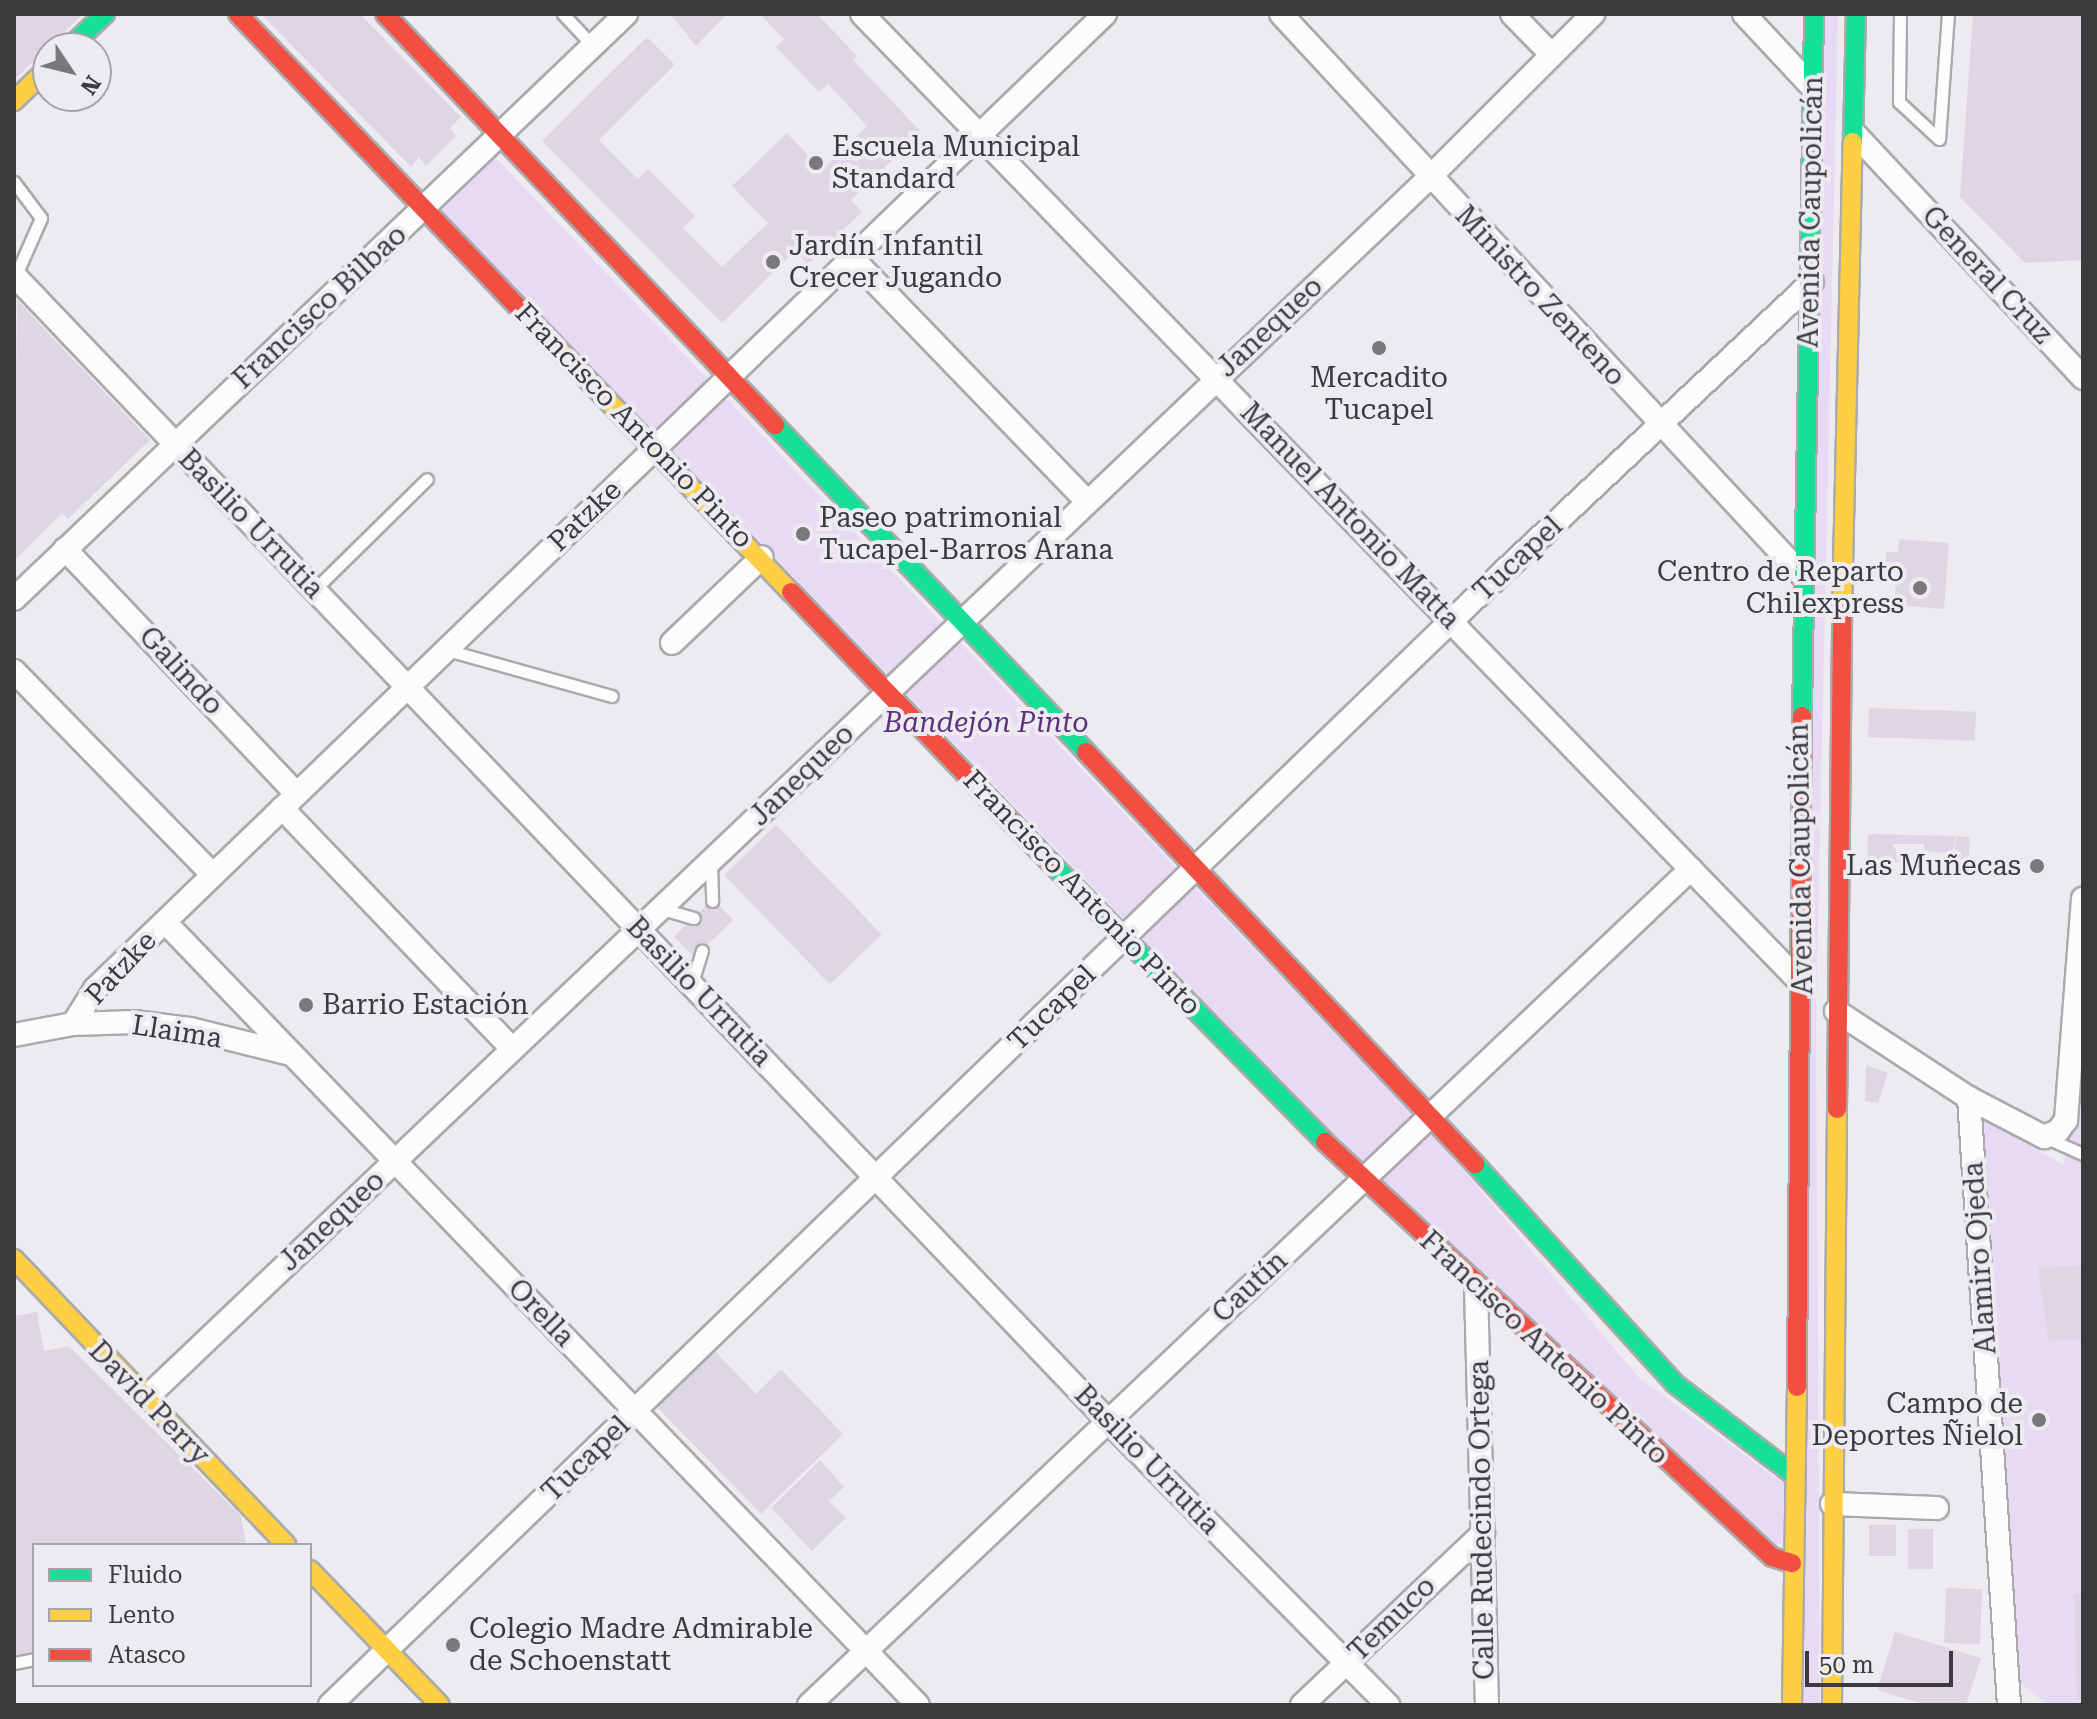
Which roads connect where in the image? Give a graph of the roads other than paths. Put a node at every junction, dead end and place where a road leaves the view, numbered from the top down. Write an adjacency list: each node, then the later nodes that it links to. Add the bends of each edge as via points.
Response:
1 (105, 14): 16 (main road)
2 (238, 14): 29 (main road, Francisco Antonio Pinto)
3 (385, 14): 24 (main road)
4 (563, 14): 17 (lane)
5 (626, 14): 17 (street, Francisco Bilbao)
6 (862, 14): 23 (street, Manuel Antonio Matta)
7 (1105, 14): 23 (street, Patzke)
8 (1281, 14): 26 (street, Ministro Zenteno)
9 (1512, 14): 18 (street)
10 (1593, 14): 18 (street, Janequeo)
11 (1744, 14): 20 (street)
12 (1814, 14): 20 (main road, Avenida Caupolicán)
13 (1856, 14): 22 (main road, Avenida Caupolicán)
14 (1900, 14): 15 (lane, via 1899,102 1939,139)
15 (1948, 14)
16 (86, 32)
17 (593, 46): 24 (street, Francisco Bilbao)
18 (1551, 54): 26 (street, Janequeo)
19 (32, 84): 21 (main road)
20 (1813, 88): 31 (main road, Avenida Caupolicán)
21 (14, 101)
22 (1855, 134): 25 (street, General Cruz); 28 (main road, Avenida Caupolicán)
23 (980, 135): 30 (street, Patzke); 34 (street, Manuel Antonio Matta)
24 (501, 137): 29 (street, Francisco Bilbao); 33 (main road)
25 (1890, 172): 28 (street, via 1869,173); 35 (street, General Cruz)
26 (1430, 177): 34 (street, Janequeo); 36 (street, Ministro Zenteno)
27 (14, 182): 32 (lane, via 41,218)
28 (1854, 186): 48 (main road, Avenida Caupolicán)
29 (423, 210): 37 (street, Francisco Bilbao); 38 (main road, Francisco Antonio Pinto)
30 (852, 258): 33 (street, Patzke); 40 (street)
31 (1812, 282): 36 (street, Tucapel); 43 (main road, Avenida Caupolicán)
32 (18, 284): 37 (street, Basilio Urrutia)
33 (731, 375): 38 (street, Patzke); 47 (main road)
34 (1216, 378): 40 (street, Janequeo); 46 (street, Manuel Antonio Matta)
35 (2083, 378)
36 (1661, 427): 43 (street, Ministro Zenteno); 46 (street, Tucapel)
37 (173, 443): 41 (street, Francisco Bilbao); 44 (street, Basilio Urrutia)
38 (656, 447): 42 (main road, Francisco Antonio Pinto); 50 (street, Patzke)
39 (427, 479): 44 (lane)
40 (1087, 501): 47 (street, Janequeo)
41 (65, 549): 45 (street, Francisco Bilbao); 55 (street, Galindo)
42 (762, 557): 49 (street); 53 (main road, Francisco Antonio Pinto)
43 (1802, 575): 48 (main road, via 1825,602); 68 (main road, Avenida Caupolicán)
44 (314, 590): 52 (street, Basilio Urrutia)
45 (14, 599)
46 (1451, 621): 57 (street, Tucapel); 58 (street, Manuel Antonio Matta)
47 (961, 622): 53 (street, Janequeo); 57 (main road)
48 (1841, 638): 71 (main road, Avenida Caupolicán)
49 (672, 643)
50 (446, 650): 52 (street, Patzke); 54 (lane)
51 (14, 671): 59 (street)
52 (407, 687): 55 (street, Patzke); 65 (street, Basilio Urrutia)
53 (889, 691): 56 (street, Janequeo); 66 (main road, Francisco Antonio Pinto)
54 (612, 696)
55 (290, 801): 59 (street, Patzke); 74 (street, Galindo)
56 (712, 861): 61 (lane); 62 (street, Janequeo)
57 (1196, 869): 66 (street, Tucapel); 77 (main road)
58 (1691, 869): 70 (street, Manuel Antonio Matta); 77 (street, Cautín)
59 (213, 875): 64 (street, Patzke)
60 (2083, 899): 78 (street)
61 (712, 901)
62 (662, 909): 63 (lane); 65 (street, Janequeo)
63 (694, 918)
64 (165, 922): 72 (street, Patzke, via 95,989); 75 (street, Orella)
65 (641, 930): 69 (street, Basilio Urrutia); 74 (street, Janequeo)
66 (1124, 939): 81 (street, Tucapel); 82 (main road, Francisco Antonio Pinto)
67 (702, 951): 69 (lane)
68 (1803, 954): 70 (main road, Avenida Caupolicán); 71 (main road, via 1813,990)
69 (692, 984): 81 (street, Basilio Urrutia)
70 (1803, 985): 90 (main road, Avenida Caupolicán)
71 (1836, 1011): 76 (street); 91 (main road, Avenida Caupolicán)
72 (73, 1024): 73 (street, Llaima); 75 (street, Llaima, via 134,1022 190,1029)
73 (14, 1035)
74 (512, 1049): 80 (street, Janequeo)
75 (292, 1055): 80 (street, Orella)
76 (1969, 1098): 78 (street); 110 (street, Alamiro Ojeda)
77 (1430, 1115): 82 (street, Cautín); 90 (main road, via 1674,1383)
78 (2053, 1132): 79 (lane)
79 (2083, 1154)
80 (395, 1162): 87 (street, Janequeo); 88 (street, Orella)
81 (876, 1177): 88 (street, Tucapel); 89 (street, Basilio Urrutia)
82 (1362, 1180): 84 (main road, Francisco Antonio Pinto); 89 (street, Cautín)
83 (14, 1259): 85 (main road, David Perry)
84 (1476, 1287): 94 (street, Calle Rudecindo Ortega); 96 (main road, Francisco Antonio Pinto, via 1772,1557)
85 (39, 1289): 86 (main road); 87 (main road, David Perry)
86 (14, 1296)
87 (146, 1398): 95 (main road, David Perry)
88 (635, 1412): 98 (street, Tucapel); 99 (street, Orella)
89 (1108, 1421): 99 (street, Cautín); 100 (street, Basilio Urrutia)
90 (1794, 1475): 93 (main road, via 1825,1510); 96 (main road, Avenida Caupolicán)
91 (1832, 1504): 92 (street); 93 (main road, Avenida Caupolicán)
92 (1937, 1508)
93 (1831, 1528): 109 (main road, Avenida Caupolicán)
94 (1483, 1533): 100 (street, Temuco); 107 (street, Calle Rudecindo Ortega)
95 (284, 1543)
96 (1792, 1563): 108 (main road, Avenida Caupolicán)
97 (312, 1572): 98 (main road)
98 (387, 1650): 101 (street, Tucapel); 102 (main road)
99 (866, 1651): 103 (street, Cautín); 104 (street, Orella)
100 (1347, 1662): 105 (street, Temuco); 106 (street, Basilio Urrutia)
101 (330, 1705)
102 (440, 1705)
103 (809, 1705)
104 (918, 1705)
105 (1302, 1705)
106 (1388, 1705)
107 (1487, 1705)
108 (1792, 1705)
109 (1832, 1705)
110 (2009, 1705)

